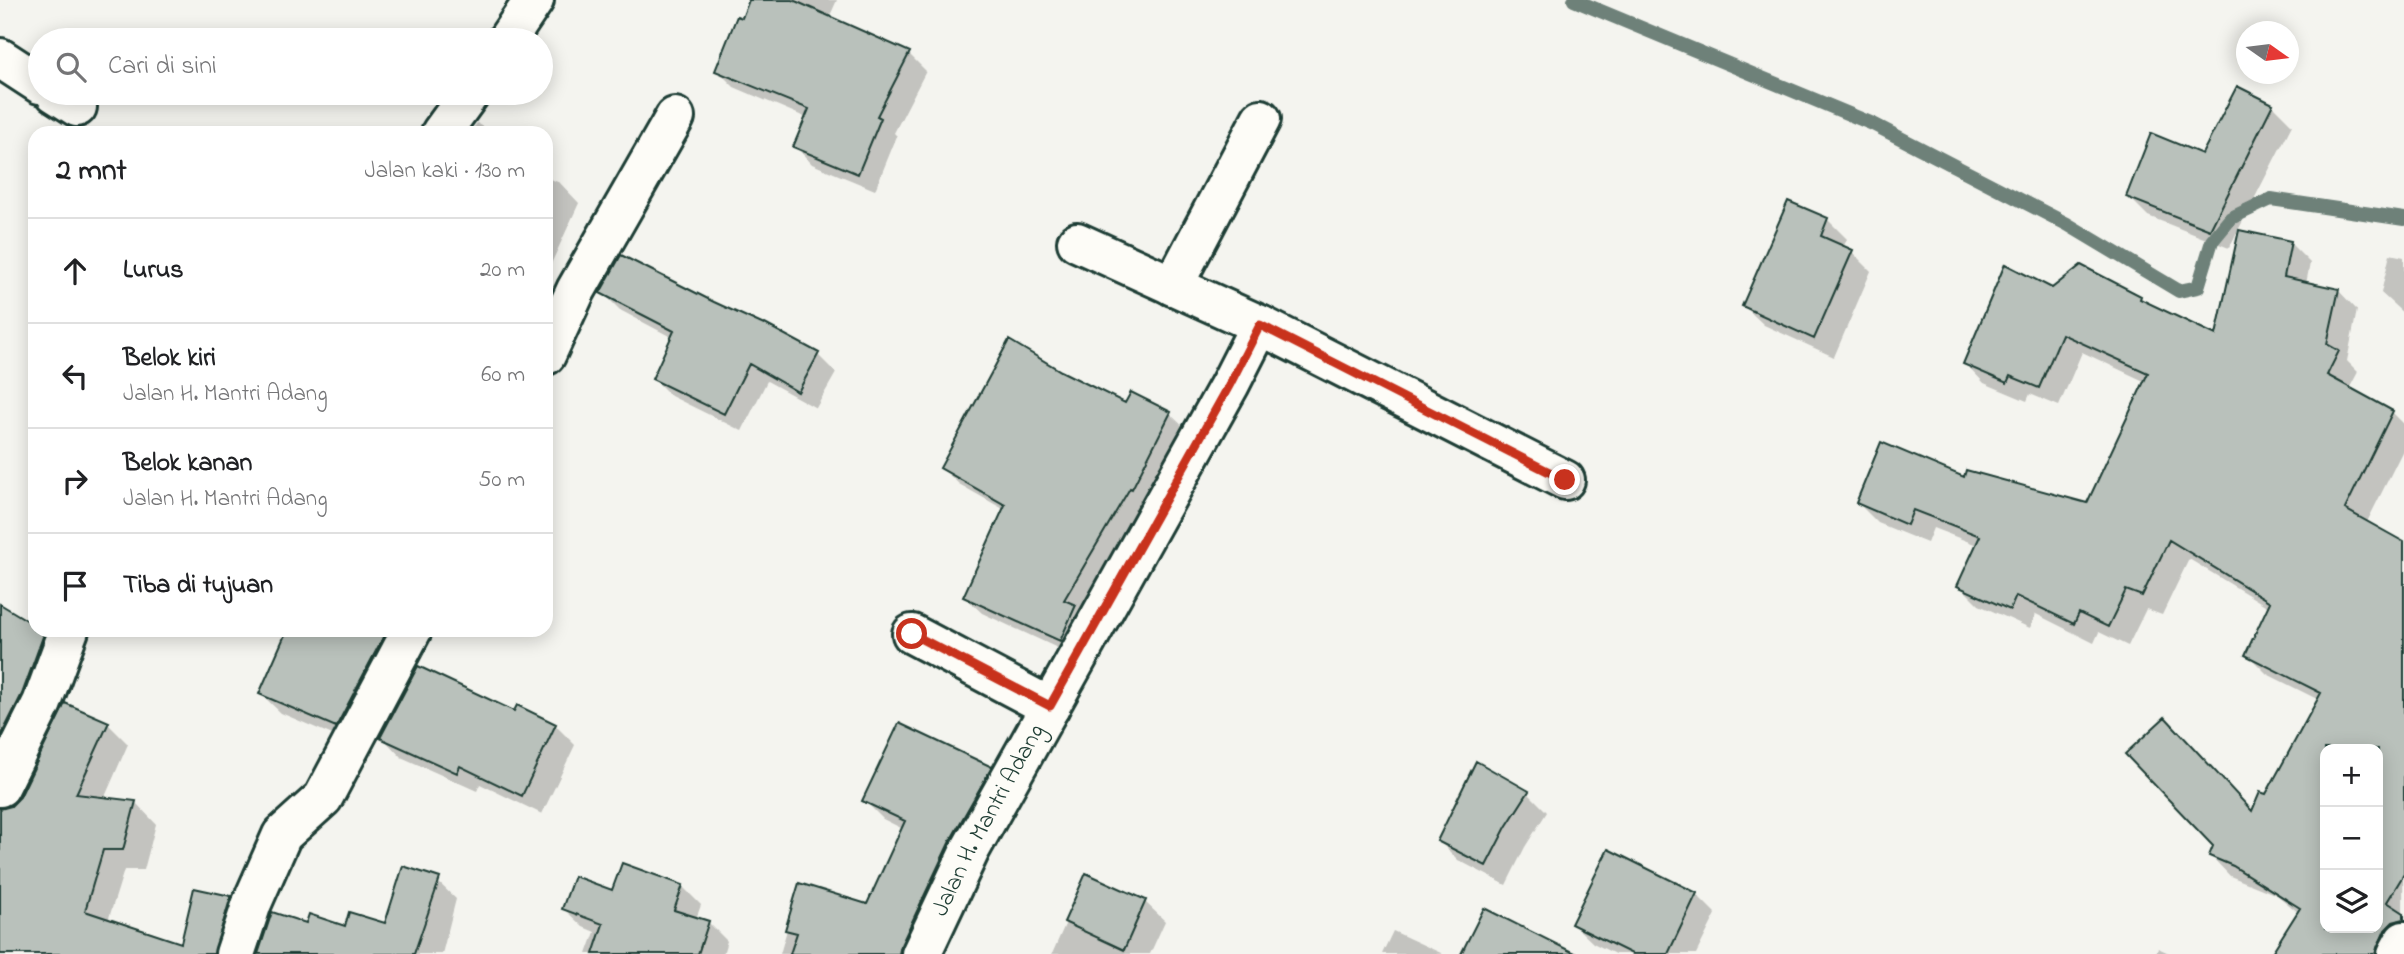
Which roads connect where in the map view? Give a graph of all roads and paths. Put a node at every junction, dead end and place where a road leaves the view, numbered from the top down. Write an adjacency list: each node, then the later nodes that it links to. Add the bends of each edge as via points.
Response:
1 (534, 0): 2 (street)
2 (515, 28)
3 (0, 58): 4 (street)
4 (28, 76)
5 (461, 105): 8 (street)
6 (675, 117): 12 (street, via 576,290)
7 (1261, 119): 10 (street)
8 (446, 126)
9 (1077, 242): 10 (street)
10 (1173, 286): 11 (street)
11 (1260, 325): 13 (street); 17 (street, Jalan H. Mantri Adang)
12 (553, 340)
13 (1565, 480)
14 (912, 634): 17 (street)
15 (66, 637): 18 (street, via 42,703)
16 (408, 637): 20 (street, via 323,798 282,835 251,903)
17 (1050, 706): 21 (street, Jalan H. Mantri Adang, via 970,850)
18 (0, 787)
19 (2404, 941): 22 (street)
20 (235, 954)
21 (921, 954)
22 (2397, 954)

